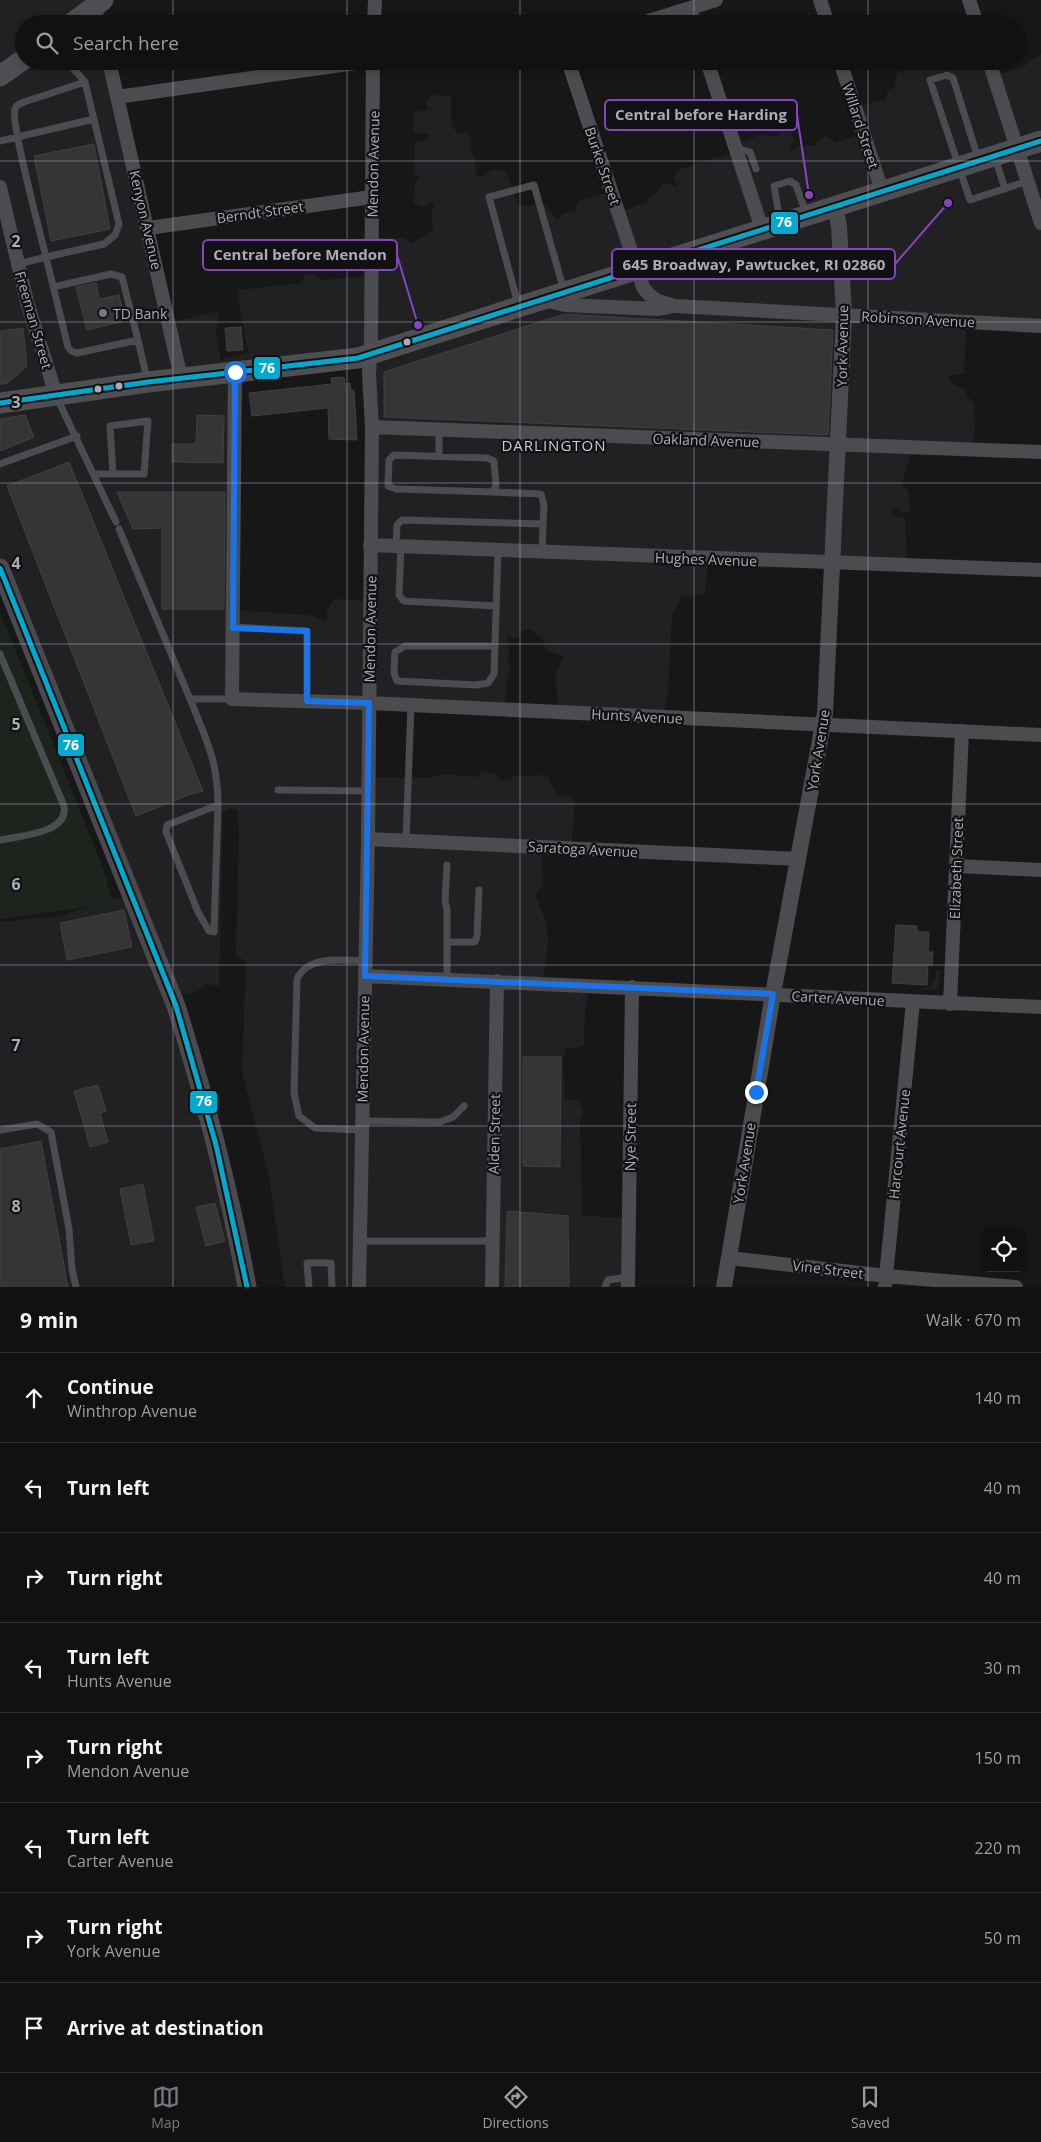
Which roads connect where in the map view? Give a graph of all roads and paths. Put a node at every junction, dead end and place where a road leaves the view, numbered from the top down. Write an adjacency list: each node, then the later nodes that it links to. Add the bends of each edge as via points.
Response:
1 (374, 0): 6 (street)
2 (716, 0): 5 (street)
3 (820, 0): 9 (street)
4 (969, 0): 10 (street)
5 (690, 9): 7 (street); 8 (street)
6 (374, 15)
7 (670, 15)
8 (692, 15)
9 (825, 15)
10 (974, 15)
11 (15, 65): 20 (main road)
12 (75, 70): 21 (lane)
13 (111, 70): 22 (street, Kenyon Avenue)
14 (308, 70): 22 (street)
15 (372, 70): 36 (street, Mendon Avenue)
16 (571, 70): 44 (street, Burke Street)
17 (710, 70): 28 (street)
18 (843, 70): 35 (street, Willard Street)
19 (992, 70): 27 (street)
20 (0, 76)
21 (85, 82): 23 (lane); 24 (lane, via 17,106 14,110)
22 (117, 97): 41 (street, Kenyon Avenue)
23 (94, 118): 24 (lane); 42 (lane, via 119,224 115,235 104,244)
24 (18, 136): 25 (lane); 42 (lane)
25 (0, 141)
26 (1041, 141): 27 (main road)
27 (1017, 148): 29 (main road); 32 (street)
28 (736, 151): 31 (lane, via 750,152); 40 (street)
29 (987, 158): 30 (main road); 30 (lane, via 953,78 947,75 930,80); 34 (lane)
30 (959, 167): 34 (lane, via 970,200); 35 (main road)
31 (756, 169)
32 (1028, 181): 34 (lane); 39 (street)
33 (0, 186): 43 (street, Freeman Street)
34 (1005, 189)
35 (882, 191): 37 (main road)
36 (372, 197): 41 (street, Berndt Street); 53 (street, Mendon Avenue)
37 (835, 206): 38 (main road); 50 (street, York Avenue)
38 (807, 215): 40 (main road); 40 (lane, via 796,186 790,180 774,186)
39 (1041, 223)
40 (772, 226): 44 (main road)
41 (148, 228): 55 (street, Kenyon Avenue)
42 (46, 257): 43 (lane); 45 (lane)
43 (18, 264): 57 (street, Freeman Street, via 26,302)
44 (638, 270): 46 (main road); 48 (street, Robinson Avenue, via 648,295)
45 (53, 287): 52 (lane, via 110,274 122,277); 52 (lane, via 71,351 78,354)
46 (565, 293): 47 (main road); 49 (lane, via 534,185 488,197)
47 (542, 300): 48 (street, Robinson Avenue, via 564,305 658,309); 49 (main road)
48 (675, 306): 50 (street, Robinson Avenue)
49 (518, 307): 53 (main road)
50 (844, 314): 51 (street, Robinson Avenue); 62 (street, York Avenue)
51 (1041, 326)
52 (138, 340): 56 (lane)
53 (370, 355): 54 (main road); 59 (street, Mendon Avenue)
54 (235, 372): 55 (main road); 80 (street)
55 (181, 378): 56 (main road)
56 (148, 382): 57 (main road)
57 (56, 395): 58 (main road); 61 (lane)
58 (0, 403)
59 (372, 427): 60 (street, Oakland Avenue); 72 (street, Mendon Avenue)
60 (439, 430): 62 (street, Oakland Avenue); 64 (lane)
61 (76, 436): 65 (lane); 66 (lane)
62 (839, 445): 63 (street, Oakland Avenue); 76 (street, York Avenue)
63 (1041, 452)
64 (439, 456): 68 (lane, via 494,461); 68 (lane, via 394,455 389,460 388,486 396,489)
65 (0, 464)
66 (94, 474): 67 (lane); 69 (lane)
67 (113, 474): 67 (lane, via 144,474 148,421 110,426)
68 (494, 492): 70 (lane, via 541,494)
69 (116, 522)
70 (543, 524): 73 (lane, via 402,520 397,525); 75 (lane)
71 (119, 529): 83 (lane)
72 (370, 545): 73 (street, Hughes Avenue); 86 (street, Mendon Avenue)
73 (399, 546): 74 (street, Hughes Avenue); 79 (lane, via 399,595 404,601)
74 (498, 550): 75 (street, Hughes Avenue); 79 (lane)
75 (542, 552): 76 (street, Hughes Avenue)
76 (832, 564): 78 (street, Hughes Avenue); 88 (street, York Avenue)
77 (0, 568): 121 (main road, via 176,1006 198,1074)
78 (1041, 570)
79 (496, 606): 81 (lane)
80 (233, 628): 84 (street); 85 (lane, via 307,631)
81 (494, 646): 81 (lane, via 405,646 395,652 394,672 397,681 488,683 494,674)
82 (0, 654): 95 (lane, via 66,813 54,828)
83 (190, 699): 84 (lane); 93 (lane, via 215,762)
84 (232, 699): 85 (street, Hunts Avenue)
85 (307, 701): 86 (street, Hunts Avenue)
86 (369, 703): 87 (street, Hunts Avenue); 92 (street, Mendon Avenue)
87 (411, 705): 88 (street, Hunts Avenue); 96 (lane)
88 (823, 724): 89 (street, Hunts Avenue); 97 (street, York Avenue)
89 (962, 731): 90 (street, Hunts Avenue); 99 (street, Elizabeth Street)
90 (1041, 735)
91 (278, 790): 92 (lane)
92 (368, 791): 94 (street, Mendon Avenue)
93 (218, 805): 93 (lane, via 214,932 209,932 166,832 167,826)
94 (368, 839): 96 (street, Saratoga Avenue); 103 (street, Mendon Avenue)
95 (0, 840)
96 (406, 841): 97 (street, Saratoga Avenue)
97 (799, 859): 108 (street, York Avenue)
98 (447, 865): 102 (lane)
99 (957, 866): 100 (street); 110 (street, Elizabeth Street)
100 (1041, 870)
101 (479, 890): 102 (lane, via 475,942)
102 (447, 942): 105 (lane)
103 (365, 961): 104 (street, Mendon Avenue); 113 (lane, via 339,959 309,965 301,970 297,979 294,1093 299,1116 315,1128)
104 (365, 976): 105 (street, Carter Avenue); 113 (street, Mendon Avenue)
105 (447, 979): 106 (street, Carter Avenue)
106 (497, 981): 107 (street, Carter Avenue); 116 (street, Alden Street)
107 (632, 987): 108 (street, Carter Avenue); 119 (street, Nye Street)
108 (773, 994): 109 (street, Carter Avenue); 117 (street, York Avenue)
109 (913, 1002): 110 (street, Carter Avenue); 118 (street, Harcourt Avenue)
110 (950, 1004): 111 (street, Carter Avenue)
111 (1041, 1007)
112 (464, 1106): 113 (lane, via 440,1122)
113 (362, 1126): 115 (street, Mendon Avenue)
114 (0, 1130): 120 (lane, via 37,1124 51,1132)
115 (360, 1241): 116 (lane); 124 (street, Mendon Avenue)
116 (493, 1241): 125 (street, Alden Street)
117 (729, 1258): 118 (street, Vine Street); 127 (street, York Avenue)
118 (886, 1281): 128 (street, Vine Street)
119 (628, 1282): 126 (lane, via 608,1280)
120 (76, 1287)
121 (247, 1287)
122 (309, 1287): 123 (lane, via 307,1262 331,1263)
123 (332, 1287)
124 (359, 1287)
125 (492, 1287)
126 (605, 1287)
127 (724, 1287)
128 (1016, 1287)

